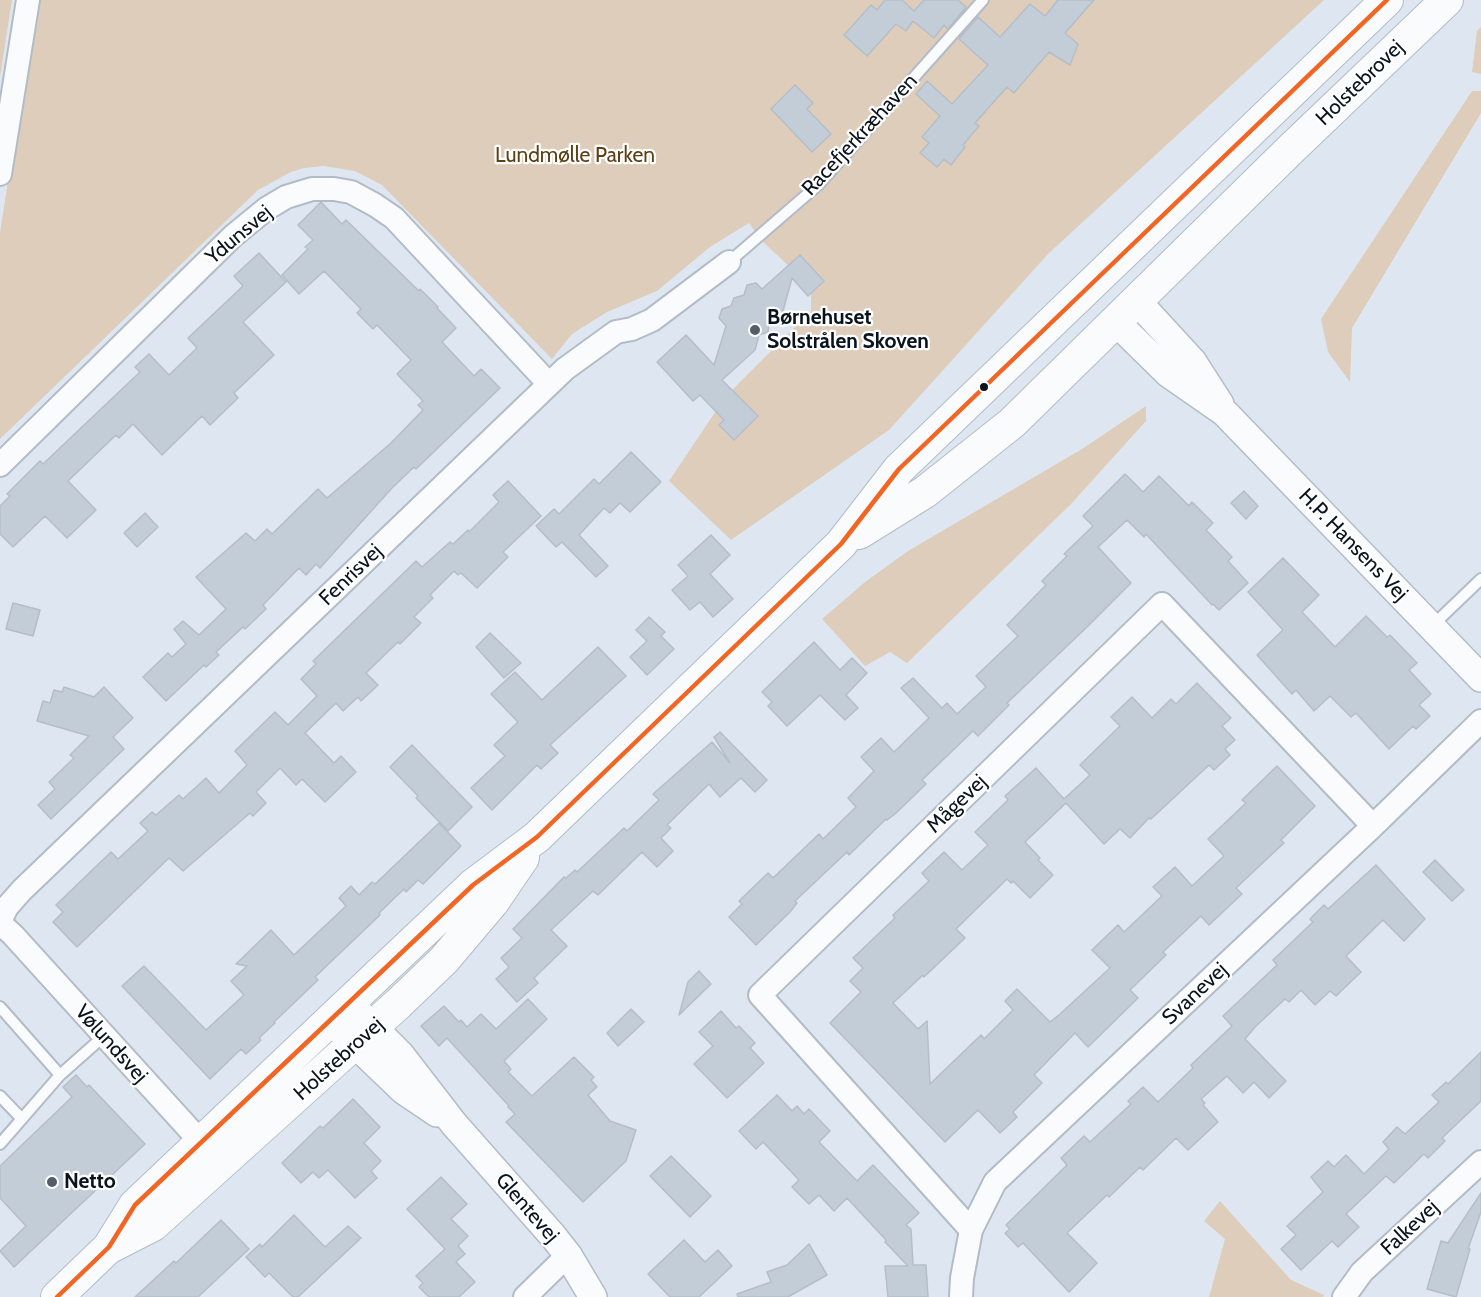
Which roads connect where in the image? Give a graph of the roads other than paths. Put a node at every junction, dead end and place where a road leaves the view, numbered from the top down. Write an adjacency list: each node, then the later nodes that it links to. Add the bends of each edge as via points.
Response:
1 (28, 0): 5 (street)
2 (983, 0): 6 (lane, Racefjerkræhaven, via 818,185)
3 (1387, 0): 7 (main road, Holstebrovej, via 1264,118)
4 (1447, 0): 7 (main road, Holstebrovej)
5 (0, 174)
6 (729, 262): 8 (street, Fenrisvej, via 652,320 616,332)
7 (1114, 299): 10 (main road, Holstebrovej, via 899,469); 10 (main road, Holstebrovej, via 1012,423 925,492); 12 (street, H.P. Hansens Vej, via 1169,374 1226,413)
8 (549, 384): 9 (street, Ydunsvej, via 394,218 351,192 312,189 286,197 233,236); 17 (street, Fenrisvej, via 22,890)
9 (0, 465)
10 (841, 544): 16 (main road, Holstebrovej)
11 (1481, 579): 12 (lane)
12 (1432, 627): 13 (street, H.P. Hansens Vej)
13 (1481, 678)
14 (1481, 721): 15 (street, Svanevej)
15 (1373, 826): 27 (street, Svanevej, via 995,1182); 27 (street, Mågevej, via 1162,604 760,995)
16 (537, 837): 19 (main road, Holstebrovej, via 473,885); 19 (main road, Holstebrovej, via 493,902 444,960)
17 (0, 922): 20 (street, Vølundsvej)
18 (0, 1007): 21 (lane)
19 (353, 1021): 25 (main road, Holstebrovej); 28 (street, Glentevej, via 403,1090 454,1124)
20 (104, 1036): 21 (lane); 25 (street, Vølundsvej)
21 (60, 1075): 23 (lane)
22 (0, 1096): 23 (lane)
23 (22, 1119): 24 (lane)
24 (0, 1144)
25 (211, 1153): 29 (main road, Holstebrovej, via 153,1225 109,1247)
26 (1481, 1162): 33 (street, Falkevej, via 1362,1272)
27 (971, 1230): 32 (street, Svanevej)
28 (568, 1255): 30 (street); 31 (street, Glentevej)
29 (57, 1297)
30 (525, 1297)
31 (593, 1297)
32 (961, 1297)
33 (1344, 1297)

